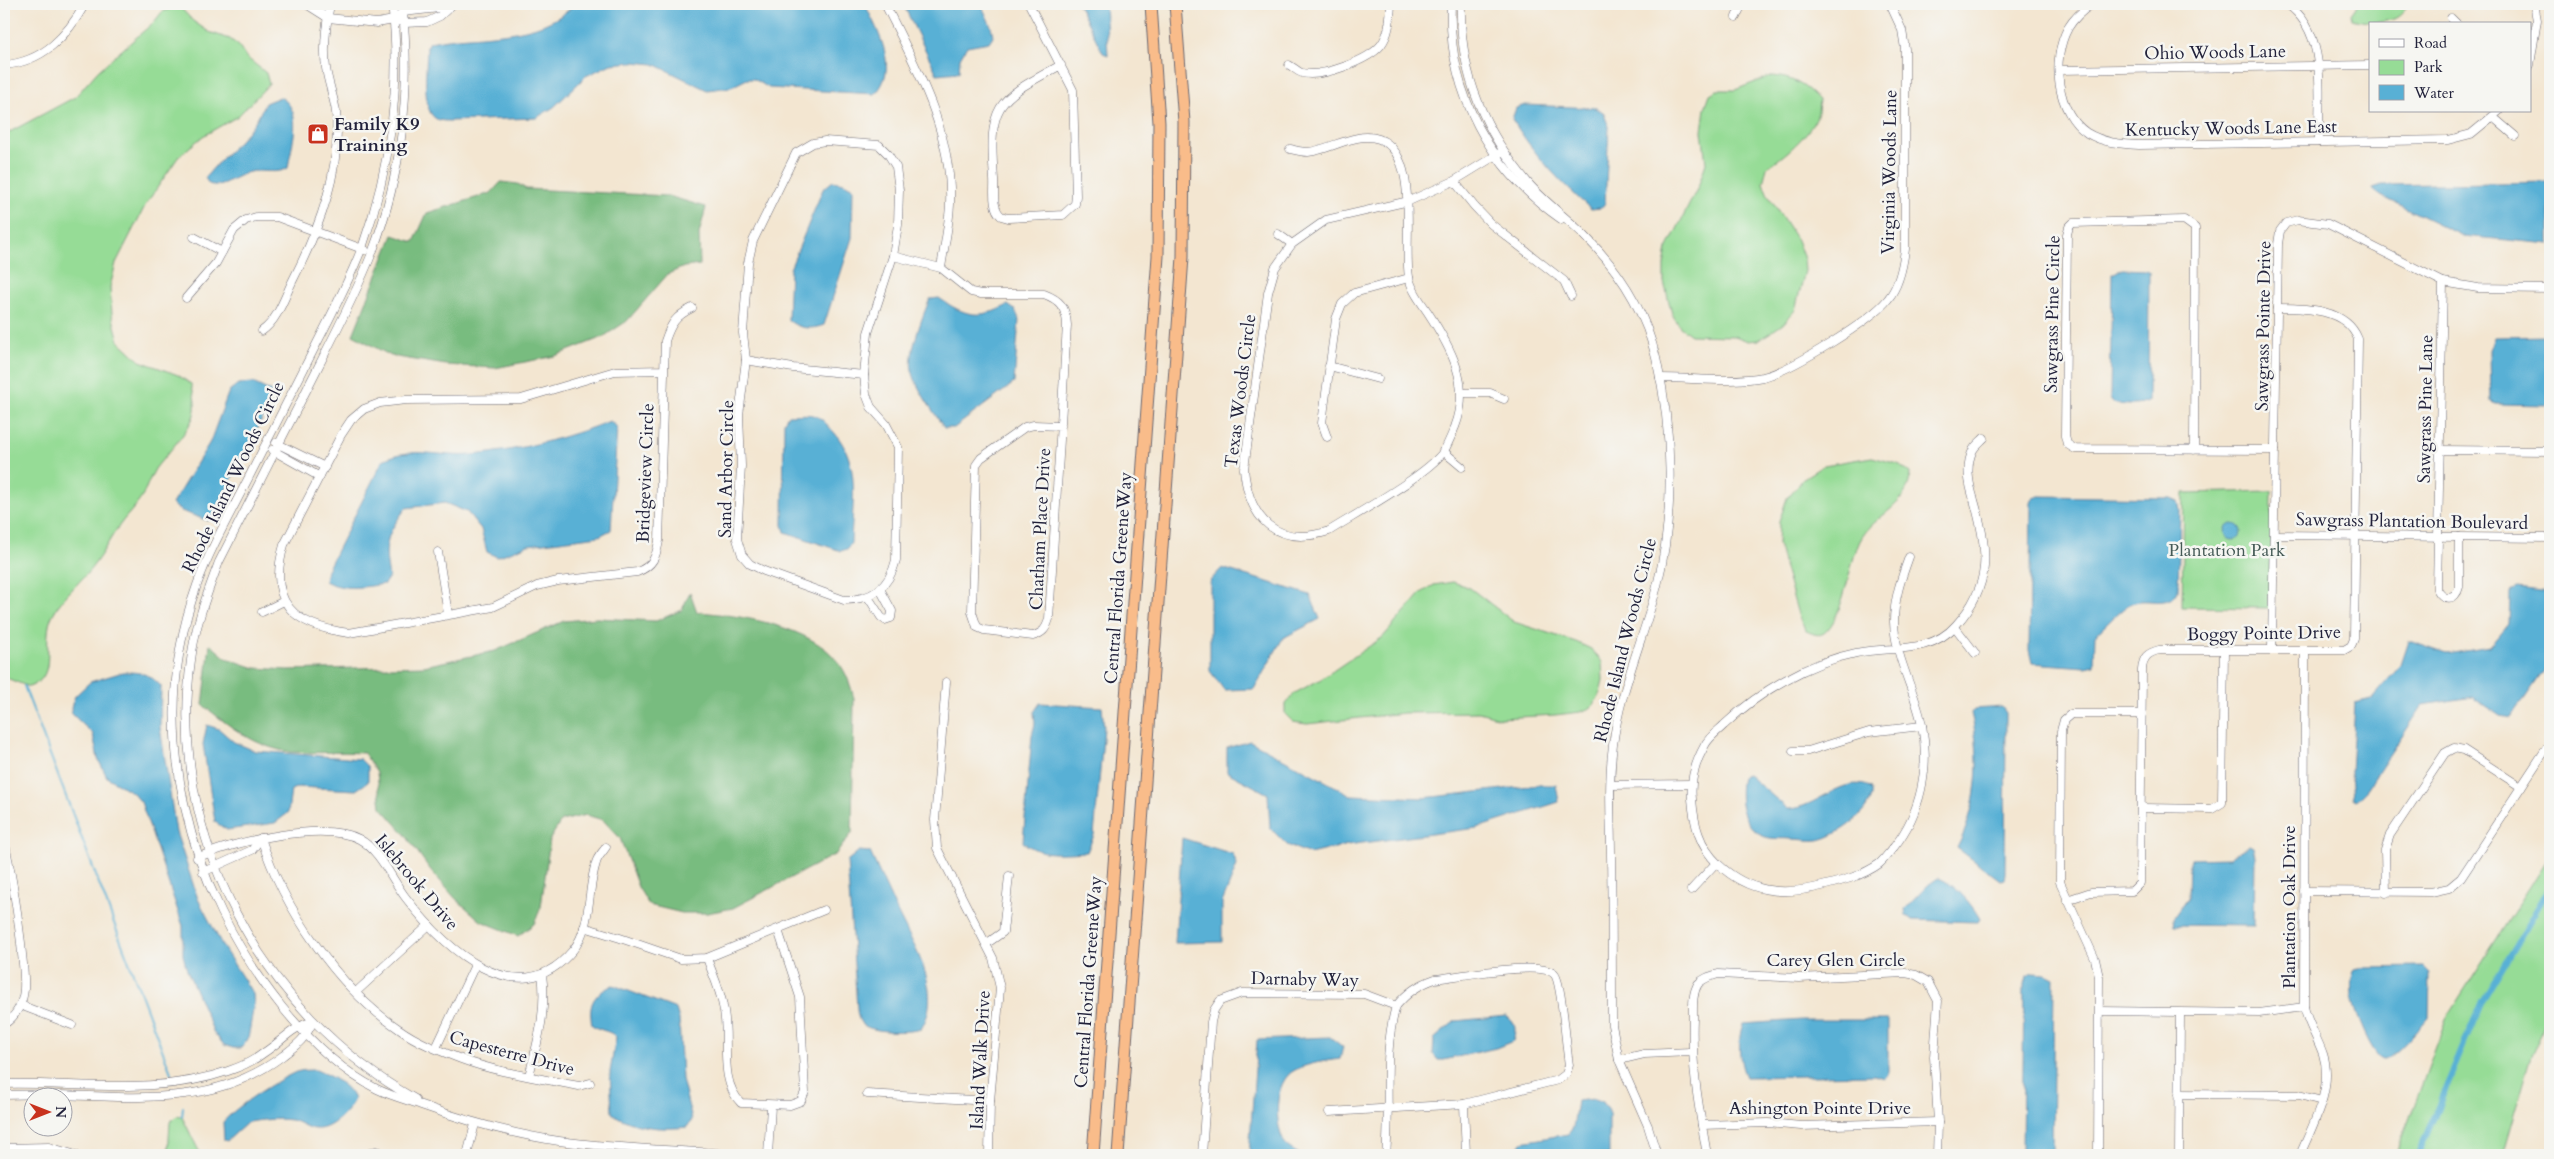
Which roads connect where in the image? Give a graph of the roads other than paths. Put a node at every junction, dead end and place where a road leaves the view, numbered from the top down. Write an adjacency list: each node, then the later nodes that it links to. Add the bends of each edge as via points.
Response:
1 (85, 4): 27 (street, via 73,25 57,42 37,57)
2 (306, 4): 23 (street)
3 (330, 4): 23 (street)
4 (392, 4): 24 (street, Rhode Island Woods Circle)
5 (443, 4): 21 (street, via 439,8)
6 (453, 4): 25 (street, via 427,22)
7 (885, 4): 54 (street, via 927,90 941,133 950,203)
8 (1029, 4): 28 (street)
9 (1144, 4): 42 (highway)
10 (1150, 4): 42 (highway, Central Florida GreeneWay)
11 (1175, 4): 33 (highway)
12 (1182, 4): 33 (highway)
13 (1391, 4): 29 (street, via 1390,25 1372,55 1320,72 1303,73)
14 (1451, 4): 41 (street, Rhode Island Woods Circle, via 1450,29 1457,73 1473,120)
15 (1461, 4): 40 (street, Rhode Island Woods Circle, via 1463,56 1476,99)
16 (1742, 4): 22 (street)
17 (1890, 4): 67 (street, Virginia Woods Lane, via 1902,30 1905,50 1905,250 1902,269 1889,298 1866,320 1781,371 1748,379)
18 (2092, 4): 32 (street, Kentucky Woods Lane East, via 2068,28 2060,50)
19 (2287, 4): 31 (street, via 2299,13 2312,32)
20 (2534, 4): 26 (street, via 2537,20)
21 (403, 8): 24 (street); 25 (street, Rhode Island Woods Circle)
22 (1736, 17)
23 (328, 18): 24 (street, via 378,23); 45 (street, via 325,52 336,112 337,138 333,171)
24 (394, 20): 25 (street); 37 (street, Rhode Island Woods Circle, via 395,88)
25 (404, 23): 38 (street, Rhode Island Woods Circle, via 405,87)
26 (2532, 52)
27 (4, 65)
28 (1061, 65): 28 (street, via 1074,99 1075,204 1063,215 1055,217 1001,216 995,205 991,133 996,114 1006,99 1021,87)
29 (1289, 65)
30 (2369, 65): 31 (street, Ohio Woods Lane)
31 (2318, 66): 32 (street, Ohio Woods Lane); 36 (street)
32 (2059, 70): 36 (street, Kentucky Woods Lane East, via 2063,98 2076,122 2106,142 2139,145)
33 (1182, 78): 174 (highway, via 1183,257)
34 (2496, 114): 35 (street); 36 (street, Kentucky Woods Lane East, via 2472,134 2448,140)
35 (2515, 136)
36 (2319, 142)
37 (388, 146): 38 (street); 50 (street, Rhode Island Woods Circle, via 382,181)
38 (400, 149): 52 (street, Rhode Island Woods Circle, via 388,203)
39 (1290, 149): 44 (street, via 1308,152 1361,138 1379,139 1393,150 1401,166)
40 (1503, 151): 41 (street, Texas Woods Circle); 47 (street, Rhode Island Woods Circle, via 1531,185)
41 (1494, 155): 43 (street, Texas Woods Circle); 47 (street, Rhode Island Woods Circle, via 1518,185)
42 (1160, 168): 173 (highway, Central Florida GreeneWay, via 1155,307)
43 (1454, 181): 44 (street, Texas Woods Circle); 58 (street, via 1491,224 1564,281)
44 (1409, 201): 49 (street, Texas Woods Circle, via 1326,220); 55 (street, Texas Woods Circle)
45 (315, 231): 50 (street); 51 (street, via 277,217 256,217 246,220 234,230); 62 (street, via 273,320)
46 (1278, 234): 49 (street)
47 (1585, 236): 67 (street, Rhode Island Woods Circle, via 1613,266 1636,303 1647,327)
48 (194, 237): 51 (street)
49 (1292, 244): 79 (street, Texas Woods Circle, via 1275,268 1268,293 1245,459 1246,490 1256,513 1272,529 1294,537 1312,537 1329,531 1421,472)
50 (361, 249): 52 (street); 74 (street, Rhode Island Woods Circle, via 340,299)
51 (222, 252): 59 (street)
52 (372, 252): 75 (street, Rhode Island Woods Circle, via 350,304)
53 (893, 256): 54 (street); 63 (street, Sand Arbor Circle, via 899,190 896,167 888,154 879,145 833,141 813,143 801,150 792,161 753,241 748,263 743,333); 66 (street, Sand Arbor Circle, via 868,333)
54 (940, 268): 71 (street, Chatham Place Drive, via 976,293 1044,294 1062,305 1067,324)
55 (1409, 278): 64 (street, via 1354,292 1342,304 1336,319); 69 (street, Texas Woods Circle, via 1457,364)
56 (2443, 282): 57 (street, Sawgrass Pointe Drive, via 2478,288); 61 (street, Sawgrass Pointe Drive, via 2328,224 2298,220 2286,223 2280,231); 78 (street, Sawgrass Pine Lane)
57 (2550, 289)
58 (1571, 296)
59 (186, 298)
60 (692, 308): 65 (street, via 670,324 665,341)
61 (2278, 308): 77 (street, Sawgrass Pointe Drive); 86 (street, Boggy Pointe Drive, via 2325,312 2347,324 2358,339)
62 (262, 331)
63 (746, 360): 66 (street); 93 (street, Sand Arbor Circle, via 739,415 741,466 737,539 742,555 750,564 764,571 844,600)
64 (1329, 366): 68 (street); 72 (street, via 1322,424)
65 (664, 370): 82 (street, Bridgeview Circle, via 614,371 521,399 380,402 351,420); 96 (street, Bridgeview Circle, via 659,541 656,557 647,568 637,572 558,581 537,586 493,607)
66 (864, 375): 92 (street, Sand Arbor Circle, via 871,406 886,424 898,447 896,560 892,576)
67 (1660, 378): 110 (street, Rhode Island Woods Circle, via 1670,495 1668,530 1656,590 1616,725)
68 (1378, 379)
69 (1462, 392): 70 (street, via 1490,393); 79 (street, Texas Woods Circle, via 1456,425)
70 (1504, 399)
71 (1061, 426): 71 (street, Chatham Place Drive, via 1047,628 1033,636 984,630 977,627 972,612 976,465 1025,427 1034,424)
72 (1326, 438)
73 (1984, 438): 97 (street, via 1973,451 1969,482 1984,540 1984,577 1975,599)
74 (267, 442): 75 (street); 81 (street); 118 (street, Rhode Island Woods Circle, via 205,563 182,637 175,716 183,806)
75 (279, 443): 81 (street, Rhode Island Woods Circle); 82 (street)
76 (2194, 450): 76 (street, Sawgrass Pine Circle, via 2075,449 2067,444 2064,436 2067,234 2073,224 2184,220 2195,228); 77 (street, Sawgrass Pine Circle)
77 (2275, 450): 85 (street, Sawgrass Pointe Drive)
78 (2439, 450): 80 (street); 87 (street, Sawgrass Pine Lane)
79 (1443, 451): 83 (street)
80 (2550, 451)
81 (274, 453): 84 (street); 117 (street, Rhode Island Woods Circle, via 219,562 204,601 190,660 190,762)
82 (325, 467): 84 (street, Bridgeview Circle)
83 (1462, 467)
84 (320, 477): 94 (street, Bridgeview Circle, via 284,545 277,581)
85 (2274, 535): 86 (street, Sawgrass Plantation Boulevard); 100 (street, Sawgrass Pointe Drive)
86 (2356, 536): 87 (street, Sawgrass Plantation Boulevard); 101 (street, Boggy Pointe Drive, via 2354,639 2351,646 2344,650)
87 (2437, 537): 88 (street, Sawgrass Plantation Boulevard); 88 (street, Sawgrass Pine Lane, via 2437,589 2446,599 2458,594)
88 (2459, 537): 89 (street, Sawgrass Plantation Boulevard)
89 (2550, 538)
90 (438, 552): 96 (street)
91 (1908, 557): 98 (street, via 1896,592 1894,623)
92 (880, 589): 93 (street, Sand Arbor Circle); 93 (street, via 892,611 891,618 885,620 880,617)
93 (868, 597)
94 (284, 601): 95 (street); 96 (street, Bridgeview Circle, via 300,619 325,630 349,633)
95 (262, 612)
96 (448, 614)
97 (1955, 627): 98 (street, via 1935,641); 102 (street)
98 (1898, 650): 105 (street); 107 (street, via 1857,653 1790,677 1757,698)
99 (2224, 650): 100 (street, Boggy Pointe Drive); 104 (street, Boggy Pointe Drive, via 2159,650 2149,653 2143,659); 113 (street, via 2222,802 2212,808)
100 (2272, 650): 101 (street, Boggy Pointe Drive)
101 (2306, 650): 124 (street, Plantation Oak Drive)
102 (1975, 653)
103 (946, 682): 131 (street, Island Walk Drive, via 935,840)
104 (2142, 714): 113 (street, Boggy Pointe Drive); 126 (street, via 2078,713 2064,720 2061,731 2059,862 2060,882)
105 (1922, 726): 109 (street, via 1869,732 1813,750); 119 (street, via 1925,758 1920,799 1907,830 1881,862 1853,878 1815,888 1785,891 1761,890 1739,882)
106 (1697, 738): 107 (street)
107 (1705, 743): 111 (street)
108 (2550, 743): 112 (street)
109 (1793, 751)
110 (1611, 784): 111 (street); 148 (street, Rhode Island Woods Circle, via 1612,1025)
111 (1691, 784): 119 (street, via 1694,826 1705,849)
112 (2521, 786): 125 (street, via 2460,878 2449,888 2431,892); 125 (street, via 2464,750 2454,748 2445,753 2390,835 2385,850)
113 (2142, 808): 126 (street, Boggy Pointe Drive, via 2141,878 2138,887 2125,892 2086,893)
114 (261, 838): 117 (street, Islebrook Drive); 120 (street, via 252,850); 128 (street, Islebrook Drive, via 326,831 346,833 362,840); 135 (street, Capesterre Drive, via 270,864 299,921 322,954)
115 (4, 840): 136 (street, via 15,883 24,972)
116 (606, 847): 129 (street, Islebrook Drive, via 596,861)
117 (210, 852): 118 (street, Islebrook Drive); 120 (street, Rhode Island Woods Circle)
118 (197, 858): 121 (street, Rhode Island Woods Circle)
119 (1716, 862): 123 (street)
120 (215, 865): 121 (street); 141 (street, Rhode Island Woods Circle, via 253,944)
121 (203, 872): 144 (street, Rhode Island Woods Circle, via 226,924 260,979)
122 (1009, 876): 131 (street, via 1003,932)
123 (1691, 890)
124 (2304, 891): 125 (street); 138 (street, Plantation Oak Drive)
125 (2386, 893)
126 (2067, 900): 139 (street, via 2097,966)
127 (824, 910): 130 (street)
128 (429, 926): 133 (street, Islebrook Drive); 135 (street)
129 (584, 927): 132 (street, via 681,960); 134 (street, Islebrook Drive, via 574,949 558,965)
130 (778, 930): 132 (street); 158 (street, via 800,997 805,1092 801,1101)
131 (986, 944): 155 (street, Island Walk Drive, via 1000,988)
132 (707, 958): 158 (street, via 727,1026 731,1093 741,1103)
133 (475, 965): 134 (street, Islebrook Drive, via 510,977); 146 (street)
134 (542, 974): 149 (street, via 543,1020)
135 (356, 992): 146 (street, Capesterre Drive, via 399,1029)
136 (20, 1005): 142 (street); 143 (street)
137 (1396, 1006): 157 (street, via 1414,988 1435,979 1532,967 1551,971 1556,976 1569,1065 1566,1074 1558,1080); 160 (street, via 1388,1047); 175 (street, Darnaby Way, via 1364,994 1242,993 1220,1001 1211,1022)
138 (2304, 1007): 140 (street, via 2259,1013); 156 (street, Plantation Oak Drive, via 2325,1064)
139 (2100, 1011): 140 (street); 181 (street)
140 (2180, 1013): 153 (street)
141 (312, 1021): 144 (street); 145 (street); 159 (street, Rhode Island Woods Circle, via 386,1083)
142 (4, 1024)
143 (72, 1024)
144 (297, 1026): 145 (street, Rhode Island Woods Circle); 151 (street, via 265,1053 229,1071 186,1083 142,1086)
145 (307, 1036): 154 (street, via 272,1064 226,1085 195,1093 153,1098); 159 (street, Rhode Island Woods Circle, via 341,1067 377,1089)
146 (436, 1048): 149 (street, Capesterre Drive, via 462,1059)
147 (1691, 1052): 148 (street, via 1644,1054); 162 (street, Carey Glen Circle, via 1693,996 1705,978 1718,974 1799,978 1886,973 1916,975 1928,982 1938,1001 1934,1057); 164 (street, Carey Glen Circle)
148 (1618, 1060): 178 (street, Rhode Island Woods Circle)
149 (529, 1076): 150 (street, Capesterre Drive, via 579,1086)
150 (590, 1083)
151 (4, 1084)
152 (866, 1094): 155 (street)
153 (2179, 1094): 156 (street, via 2299,1096); 182 (street)
154 (4, 1095)
155 (990, 1101): 172 (street, Island Walk Drive)
156 (2322, 1101): 183 (street, Plantation Oak Drive)
157 (1464, 1104): 160 (street); 177 (street)
158 (771, 1106): 171 (street)
159 (434, 1110): 163 (street, Rhode Island Woods Circle)
160 (1389, 1110): 161 (street); 176 (street)
161 (1329, 1112)
162 (1938, 1122): 164 (street, Ashington Pointe Drive); 180 (street, Carey Glen Circle)
163 (475, 1124): 169 (street); 170 (street, Rhode Island Woods Circle, via 560,1141)
164 (1702, 1125): 179 (street, Carey Glen Circle)
165 (4, 1148): 166 (street, via 49,1147)
166 (76, 1155)
167 (365, 1155): 168 (street, via 376,1151)
168 (391, 1155)
169 (467, 1155)
170 (740, 1155)
171 (768, 1155)
172 (989, 1155)
173 (1093, 1155)
174 (1118, 1155)
175 (1202, 1155)
176 (1386, 1155)
177 (1466, 1155)
178 (1658, 1155)
179 (1707, 1155)
180 (1937, 1155)
181 (2098, 1155)
182 (2179, 1155)
183 (2300, 1155)

